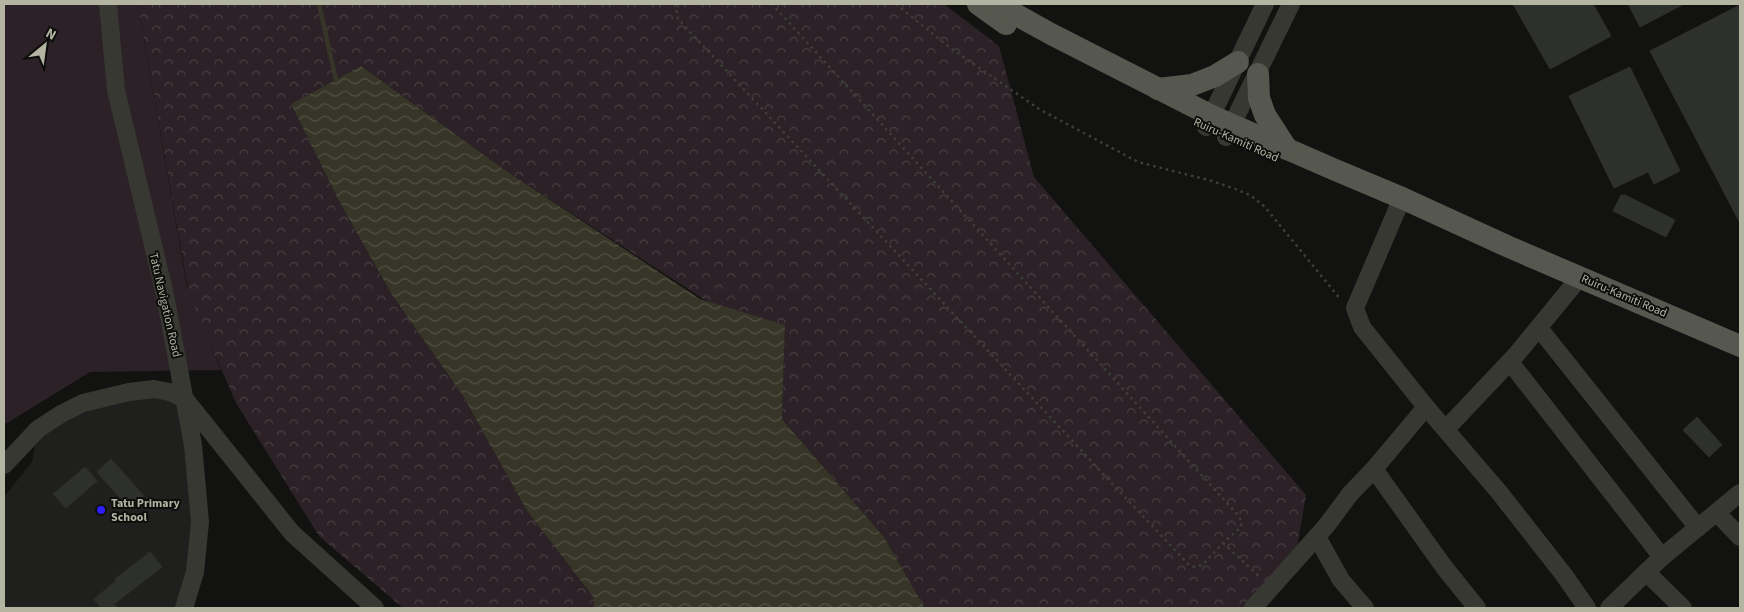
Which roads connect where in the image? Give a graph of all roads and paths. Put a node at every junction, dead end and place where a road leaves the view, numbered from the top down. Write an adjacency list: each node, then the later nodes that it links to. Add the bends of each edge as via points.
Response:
1 (108, 4): 22 (street, Tatu Navigation Road, via 116,90 165,295)
2 (675, 4): 32 (path, via 678,19 1189,565 1202,565)
3 (772, 4): 32 (path, via 1237,514 1242,522 1240,528)
4 (896, 4): 18 (path, via 949,47 1039,109 1138,162 1212,181 1250,195 1265,207 1336,294)
5 (978, 4): 13 (main road, Ruiru-Kamiti Road, via 1062,57)
6 (997, 4): 12 (main road, Ruiru-Kamiti Road)
7 (1265, 4): 10 (street)
8 (1290, 4): 11 (street)
9 (1302, 4): 11 (street, via 1276,57)
10 (1243, 52): 11 (street); 12 (main road, via 1215,76 1192,85); 13 (street)
11 (1262, 64): 14 (street); 15 (main road, via 1259,98 1265,115)
12 (1158, 89): 13 (main road, Ruiru-Kamiti Road)
13 (1209, 121): 14 (main road, Ruiru-Kamiti Road)
14 (1229, 131): 15 (main road, Ruiru-Kamiti Road); 16 (main road, Ruiru-Kamiti Road, via 1296,166)
15 (1287, 148): 16 (main road, Ruiru-Kamiti Road)
16 (1400, 202): 17 (main road, Ruiru-Kamiti Road); 18 (street)
17 (1580, 277): 19 (street); 20 (main road, Ruiru-Kamiti Road)
18 (1355, 308): 23 (street, via 1362,327)
19 (1538, 328): 21 (street); 29 (street)
20 (1740, 346)
21 (1510, 362): 24 (street); 33 (street)
22 (185, 399): 25 (street, via 154,389 83,403 38,429); 36 (street, Tatu Navigation Road, via 200,522 195,572); 37 (street, via 292,533)
23 (1426, 407): 24 (street); 26 (street)
24 (1446, 429): 41 (street, via 1499,492)
25 (4, 465)
26 (1374, 469): 30 (street); 40 (street)
27 (1740, 494): 28 (street)
28 (1716, 513): 29 (street); 31 (street)
29 (1698, 528): 33 (street)
30 (1317, 536): 35 (street); 39 (street, via 1341,580)
31 (1740, 537)
32 (1222, 543): 35 (path)
33 (1662, 557): 34 (street)
34 (1646, 572): 42 (street); 43 (street)
35 (1271, 587): 38 (street)
36 (184, 608)
37 (375, 608)
38 (1253, 608)
39 (1365, 608)
40 (1477, 608)
41 (1587, 608)
42 (1609, 608)
43 (1683, 608)

